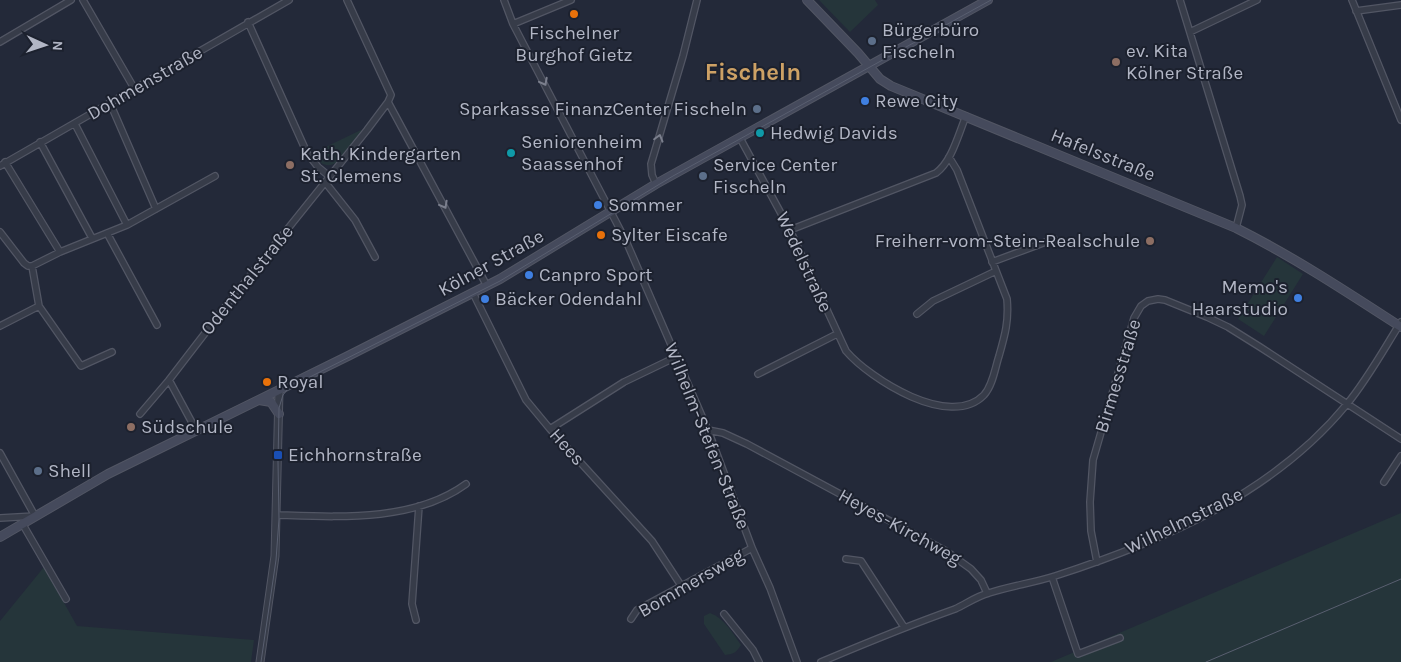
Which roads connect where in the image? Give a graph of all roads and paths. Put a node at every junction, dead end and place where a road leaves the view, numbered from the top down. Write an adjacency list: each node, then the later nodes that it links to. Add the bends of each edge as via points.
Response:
1 (71, 0): 18 (street)
2 (83, 0): 20 (street)
3 (289, 0): 15 (street, Dohmenstraße)
4 (346, 0): 21 (street, via 391,94)
5 (504, 0): 16 (street, Wilhelm-Stefen-Straße)
6 (571, 0): 16 (street)
7 (697, 0): 33 (street, one-way to 7, via 651,164)
8 (807, 0): 19 (main road, Hafelsstraße)
9 (988, 0): 19 (main road, Kölner Straße)
10 (1180, 0): 17 (street)
11 (1257, 0): 17 (street)
12 (1352, 0): 14 (street)
13 (1401, 5): 14 (street)
14 (1356, 11): 24 (street)
15 (248, 22): 20 (street, Dohmenstraße); 31 (street, via 307,153)
16 (512, 24): 35 (street, Wilhelm-Stefen-Straße, one-way to 35)
17 (1190, 32): 37 (street, via 1240,196 1242,205)
18 (0, 42)
19 (869, 66): 23 (main road, Hafelsstraße, via 892,86); 26 (main road, Kölner Straße)
20 (134, 88): 22 (street, Dohmenstraße)
21 (388, 102): 31 (street, Odenthalstraße); 48 (street, one-way to 48)
22 (110, 103): 25 (street, Dohmenstraße); 34 (street)
23 (966, 116): 28 (street); 37 (main road, Hafelsstraße)
24 (1401, 120)
25 (75, 124): 27 (street, Dohmenstraße); 36 (street)
26 (740, 138): 33 (main road, Kölner Straße); 38 (street, Wedelstraße)
27 (40, 142): 29 (street, Dohmenstraße); 41 (street)
28 (949, 157): 38 (street, via 927,178); 45 (street, Wedelstraße)
29 (3, 164): 43 (street)
30 (215, 176): 34 (street)
31 (329, 176): 32 (street, Odenthalstraße)
32 (325, 182): 44 (street, via 355,220); 59 (street, Odenthalstraße)
33 (656, 184): 35 (main road, Kölner Straße)
34 (156, 209): 36 (street)
35 (612, 211): 48 (main road, Kölner Straße); 57 (street, Wilhelm-Stefen-Straße)
36 (127, 225): 40 (street)
37 (1236, 228): 53 (main road, Hafelsstraße, via 1312,269)
38 (790, 230): 55 (street, Wedelstraße)
39 (0, 232): 46 (street, via 24,263)
40 (107, 233): 41 (street); 52 (street)
41 (92, 238): 43 (street)
42 (1054, 239): 45 (street)
43 (60, 252): 46 (street)
44 (375, 257)
45 (992, 262): 47 (street, Wedelstraße)
46 (32, 266): 50 (street)
47 (996, 270): 51 (street, via 933,300); 55 (street, Wedelstraße, via 1007,299 1009,316 990,385 984,395 970,404 952,407 907,396 893,389 856,362)
48 (488, 286): 49 (main road, Kölner Straße)
49 (472, 293): 60 (main road, Kölner Straße); 65 (street, Hees, via 526,400)
50 (39, 306): 54 (street); 56 (street, via 81,366)
51 (917, 314)
52 (158, 325)
53 (1400, 325): 62 (street, Wilhelmstraße)
54 (0, 326)
55 (837, 334): 58 (street, Wedelstraße)
56 (112, 352)
57 (676, 357): 65 (street, via 624,382); 67 (street, Wilhelm-Stefen-Straße)
58 (758, 374)
59 (170, 380): 63 (street, Odenthalstraße); 66 (street)
60 (279, 390): 61 (main road, Kölner Straße); 64 (street)
61 (259, 400): 64 (main road, via 271,402); 66 (main road, Kölner Straße)
62 (1348, 404): 68 (street); 81 (street, Wilhelmstraße, via 1296,456 1240,496 1159,538); 81 (street, Birmesstraße, via 1228,327 1166,300 1148,301 1134,318 1093,460 1090,531)
63 (140, 414)
64 (279, 414): 74 (street)
65 (550, 429): 83 (street, Hees, via 646,533)
66 (196, 430): 75 (main road, Kölner Straße)
67 (708, 430): 79 (street, Wilhelm-Stefen-Straße); 84 (street, Heyes-Kirchweg, via 747,444 946,551 971,569 981,580)
68 (1401, 439)
69 (0, 453): 75 (street)
70 (1401, 456): 71 (street)
71 (1384, 482)
72 (466, 484): 73 (street, via 451,495)
73 (419, 506): 74 (street, via 356,516); 88 (street, via 412,604)
74 (277, 515): 91 (street)
75 (34, 516): 76 (street); 77 (main road, Kölner Straße)
76 (0, 518)
77 (22, 523): 78 (main road, Kölner Straße); 85 (street)
78 (0, 537)
79 (752, 548): 83 (street, Bommersweg); 93 (street, Wilhelm-Stefen-Straße)
80 (846, 559): 89 (street, via 861,561)
81 (1097, 562): 82 (street, Wilhelmstraße)
82 (1052, 577): 84 (street); 90 (street, via 1078,654)
83 (682, 587): 87 (street, Bommersweg, via 638,610)
84 (986, 593): 89 (street, via 957,608)
85 (66, 599)
86 (724, 614): 92 (street)
87 (631, 619)
88 (416, 620)
89 (904, 627): 94 (street)
90 (1120, 638)
91 (260, 662)
92 (759, 662)
93 (797, 662)
94 (821, 662)

